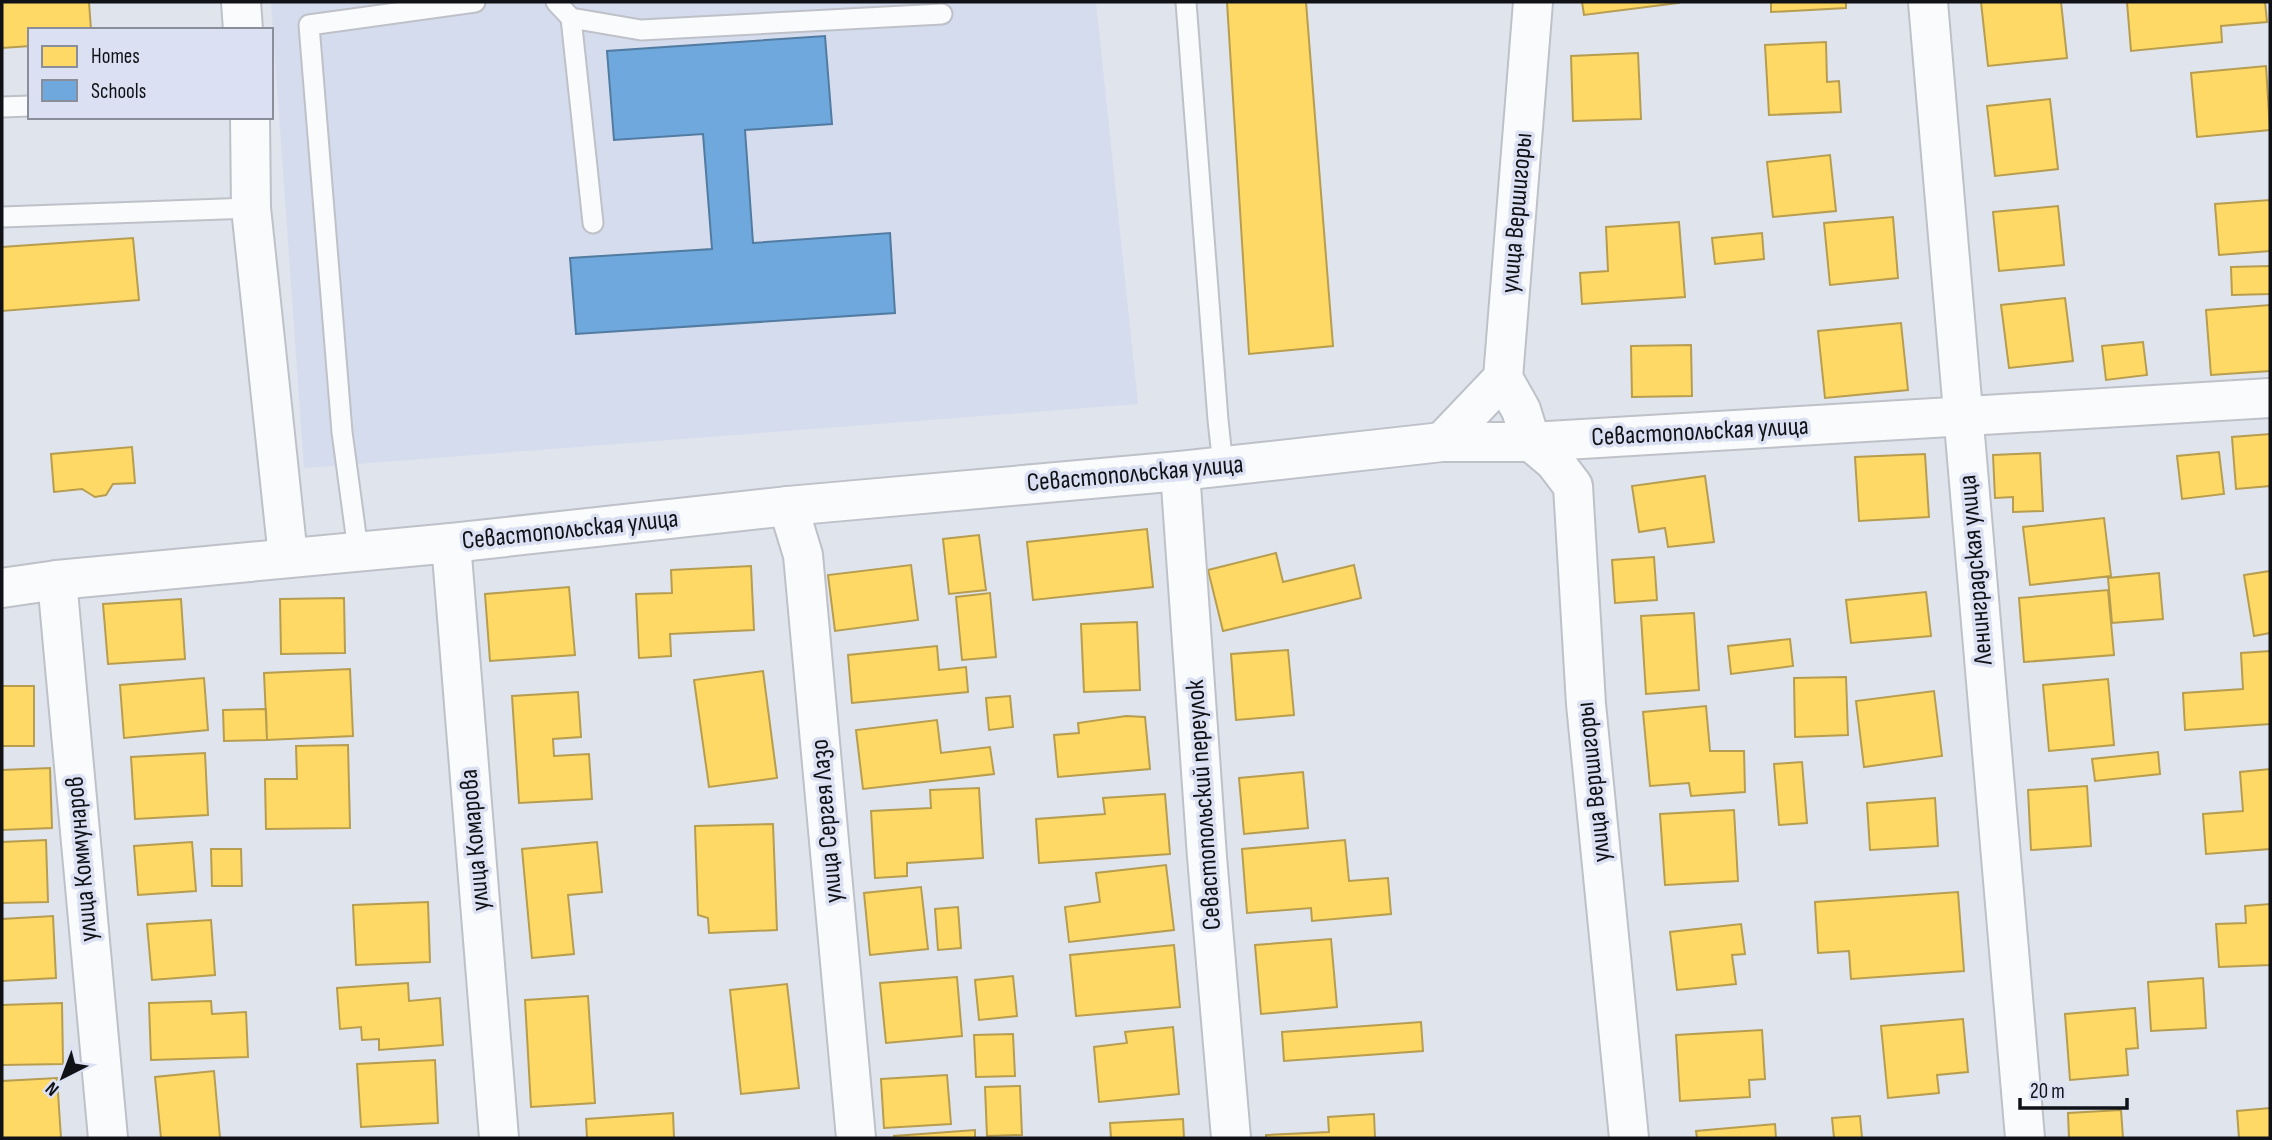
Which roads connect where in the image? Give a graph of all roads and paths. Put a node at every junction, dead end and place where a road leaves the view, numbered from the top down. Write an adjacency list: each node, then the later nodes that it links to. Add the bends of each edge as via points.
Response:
1 (241, 2): 9 (street)
2 (475, 2): 25 (lane, via 309,25 342,432)
3 (556, 2): 8 (lane)
4 (1186, 2): 21 (lane)
5 (1533, 2): 16 (street, улица Вершигоры)
6 (1928, 2): 18 (street, Ленинградская улица)
7 (942, 15): 8 (lane, via 641,30)
8 (571, 18): 15 (lane)
9 (243, 28)
10 (28, 106): 11 (lane)
11 (2, 107)
12 (250, 119): 13 (street)
13 (251, 208): 14 (lane); 26 (street)
14 (2, 217)
15 (593, 223)
16 (1503, 378): 19 (street); 20 (street, via 1521,410)
17 (2270, 398): 18 (street, Севастопольская улица)
18 (1963, 416): 20 (street, Севастопольская улица); 34 (street, Ленинградская улица)
19 (1442, 442): 20 (street, Севастопольская улица); 21 (street, Севастопольская улица)
20 (1531, 442): 33 (street, улица Вершигоры, via 1555,461 1573,486 1586,704)
21 (1223, 466): 22 (street, Севастопольская улица)
22 (1180, 471): 23 (street, Севастопольская улица); 32 (street, Севастопольский переулок)
23 (788, 506): 24 (street, Севастопольская улица); 31 (street, улица Сергея Лазо, via 803,555)
24 (451, 542): 25 (street, Севастопольская улица); 30 (street, улица Комарова)
25 (358, 550): 26 (street, Севастопольская улица)
26 (288, 557): 27 (street, Севастопольская улица)
27 (57, 580): 28 (street, Севастопольская улица); 29 (street, улица Коммунаров)
28 (2, 588)
29 (108, 1138)
30 (499, 1138)
31 (856, 1138)
32 (1231, 1138)
33 (1629, 1138)
34 (2025, 1138)

